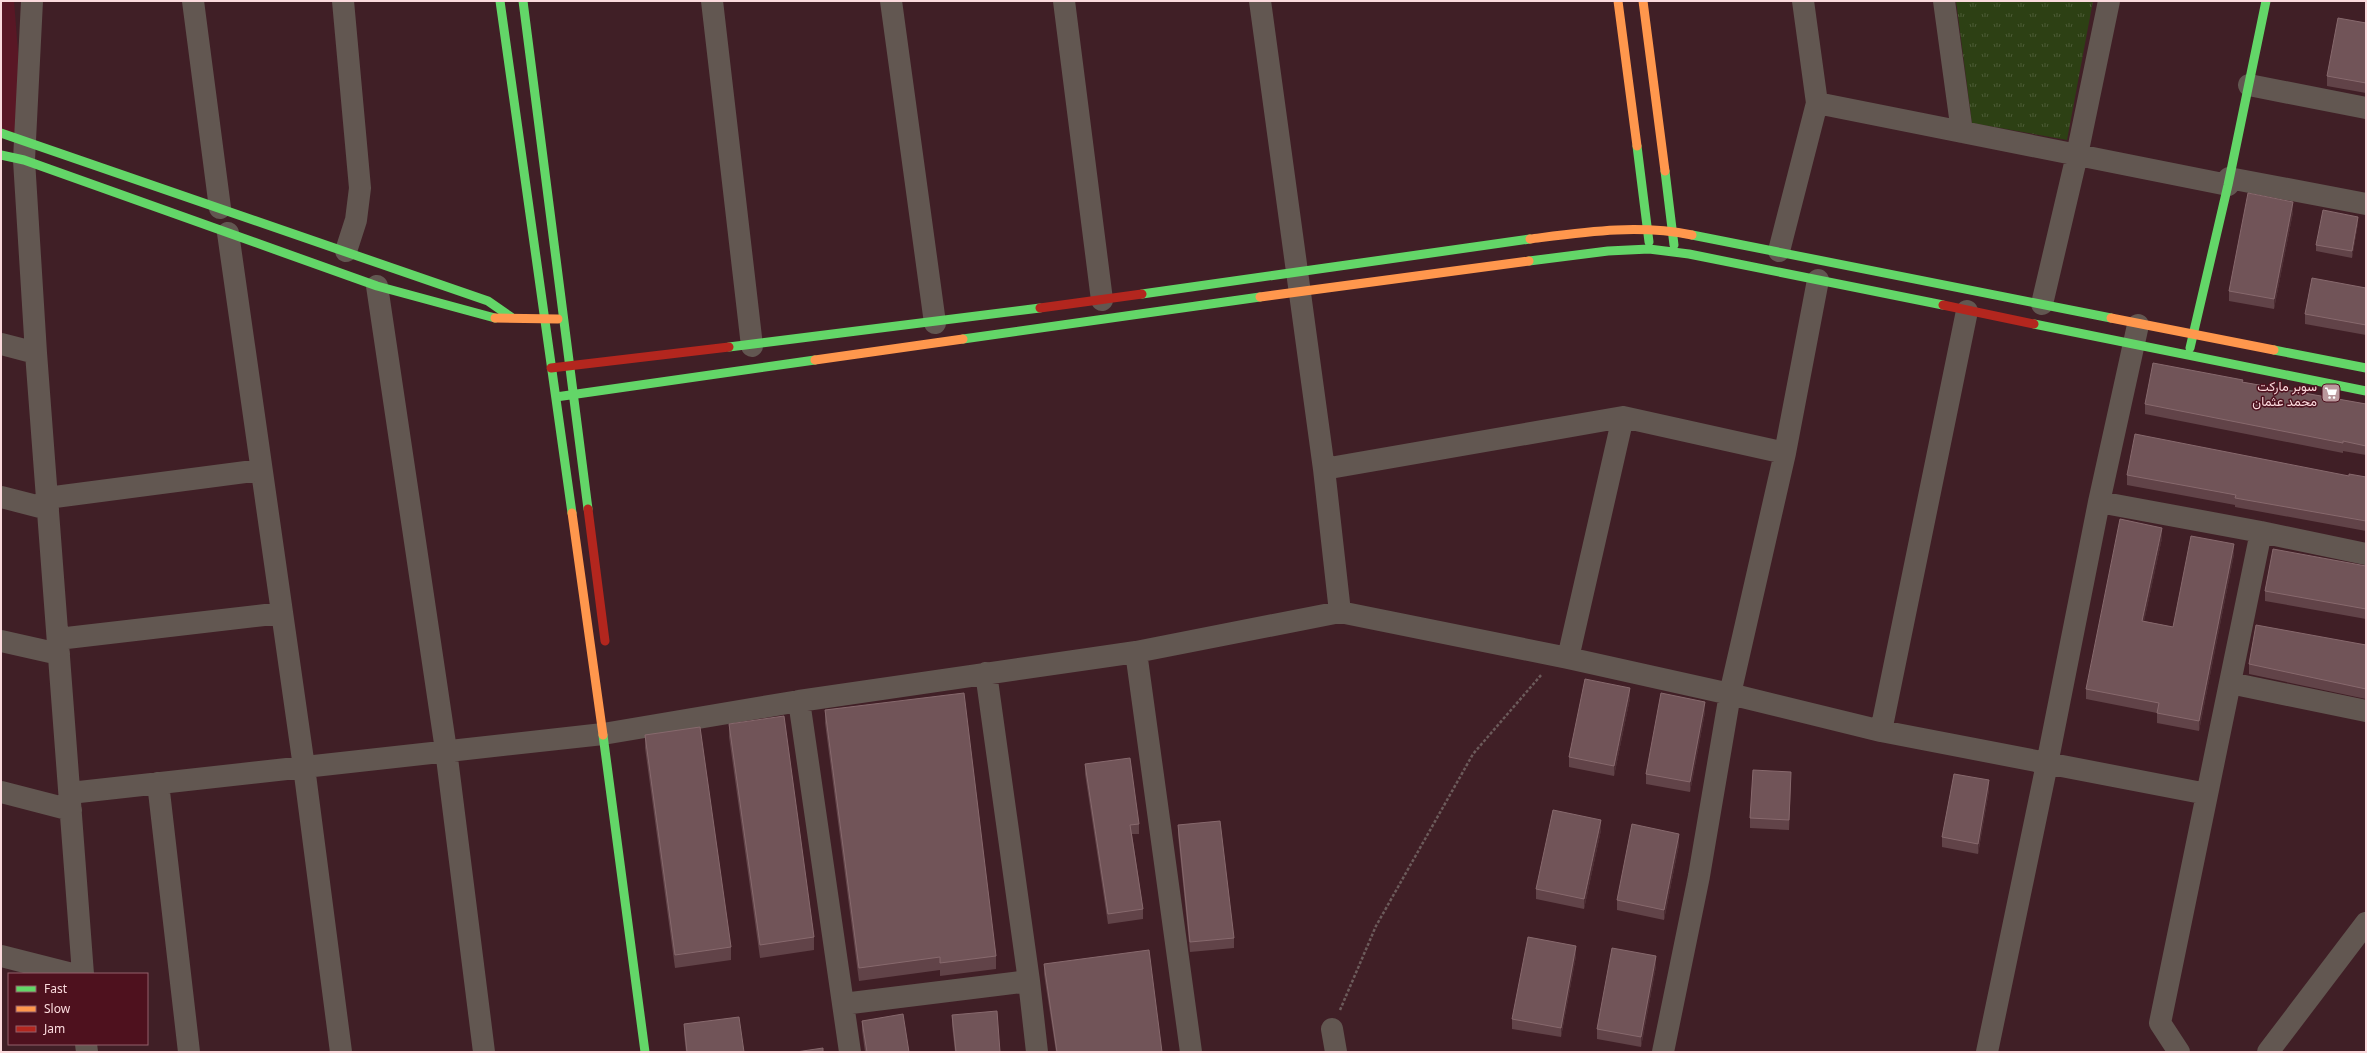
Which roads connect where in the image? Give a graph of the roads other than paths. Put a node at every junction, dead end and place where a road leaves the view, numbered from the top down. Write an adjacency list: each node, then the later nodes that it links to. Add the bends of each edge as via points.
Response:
1 (32, 1): 21 (street)
2 (193, 1): 26 (street)
3 (343, 1): 31 (street, via 360,188 356,220)
4 (500, 1): 43 (street)
5 (523, 1): 42 (street)
6 (712, 1): 49 (street)
7 (891, 1): 44 (street)
8 (1064, 1): 38 (street)
9 (1260, 1): 34 (street)
10 (1618, 1): 27 (street)
11 (1643, 1): 28 (street)
12 (1803, 1): 17 (street)
13 (1944, 1): 19 (street)
14 (2109, 1): 23 (street)
15 (2266, 1): 16 (street)
16 (2248, 85): 18 (street); 24 (street)
17 (1817, 103): 19 (street); 33 (street)
18 (2366, 108)
19 (1962, 132): 23 (street)
20 (1, 134): 21 (street)
21 (24, 150): 22 (street); 26 (street); 29 (street); 50 (street)
22 (1, 155)
23 (2077, 155): 24 (street); 39 (street)
24 (2229, 181): 25 (street); 46 (street)
25 (2366, 204)
26 (220, 208): 31 (street)
27 (1648, 228): 28 (street); 30 (street); 34 (street, via 1596,230)
28 (1673, 230): 32 (street); 33 (street)
29 (228, 233): 36 (street); 61 (street)
30 (1649, 249): 32 (street); 37 (street, via 1608,251)
31 (346, 251): 41 (street, via 488,301)
32 (1675, 252): 35 (street)
33 (1779, 252): 39 (street)
34 (1296, 271): 37 (street); 38 (street)
35 (1818, 280): 40 (street); 59 (street)
36 (377, 286): 41 (street, via 491,318); 81 (street)
37 (1299, 292): 56 (street); 60 (street)
38 (1102, 300): 44 (street)
39 (2042, 304): 45 (street)
40 (1967, 311): 48 (street); 80 (street)
41 (511, 317): 43 (street)
42 (565, 319): 43 (street); 52 (street)
43 (545, 320): 53 (street)
44 (935, 323): 49 (street)
45 (2139, 323): 46 (street); 48 (street)
46 (2194, 333): 51 (street); 54 (street)
47 (1, 344): 50 (street)
48 (2133, 344): 51 (street); 63 (street)
49 (752, 346): 52 (street)
50 (36, 353): 64 (street)
51 (2189, 355): 55 (street)
52 (571, 366): 53 (street); 56 (street)
53 (551, 368): 57 (street)
54 (2366, 368)
55 (2366, 391)
56 (575, 394): 57 (street); 71 (street)
57 (556, 397): 79 (street)
58 (1623, 417): 59 (street); 60 (street); 73 (street)
59 (1785, 453): 76 (street)
60 (1324, 469): 67 (street)
61 (262, 470): 64 (street); 68 (street)
62 (1, 497): 64 (street)
63 (2099, 502): 65 (street); 82 (street)
64 (48, 504): 70 (street)
65 (2261, 532): 66 (street); 75 (street)
66 (2366, 554)
67 (1340, 612): 72 (street); 73 (street)
68 (282, 613): 70 (street); 83 (street)
69 (1, 641): 70 (street)
70 (58, 647): 87 (street)
71 (606, 652)
72 (1136, 652): 74 (street); 101 (street)
73 (1563, 657): 76 (street)
74 (986, 673): 77 (street); 92 (street)
75 (2230, 683): 78 (street); 86 (street)
76 (1730, 694): 80 (street); 103 (street, via 1699,876)
77 (799, 701): 79 (street); 93 (street)
78 (2366, 711)
79 (613, 731): 81 (street); 98 (street)
80 (1881, 731): 82 (street)
81 (446, 750): 83 (street); 97 (street)
82 (2048, 764): 86 (street); 104 (street)
83 (304, 767): 84 (street); 96 (street)
84 (158, 783): 87 (street); 95 (street)
85 (1, 792): 87 (street)
86 (2207, 794): 105 (street, via 2160,1023)
87 (70, 802): 91 (street)
88 (2366, 923): 106 (street)
89 (1, 956): 90 (street)
90 (68, 973)
91 (83, 973)
92 (1029, 981): 93 (street); 100 (street)
93 (843, 1004): 99 (street)
94 (1332, 1029): 102 (street)
95 (189, 1052)
96 (341, 1052)
97 (484, 1052)
98 (645, 1052)
99 (850, 1052)
100 (1037, 1052)
101 (1191, 1052)
102 (1336, 1052)
103 (1663, 1052)
104 (1987, 1052)
105 (2179, 1052)
106 (2268, 1052)

